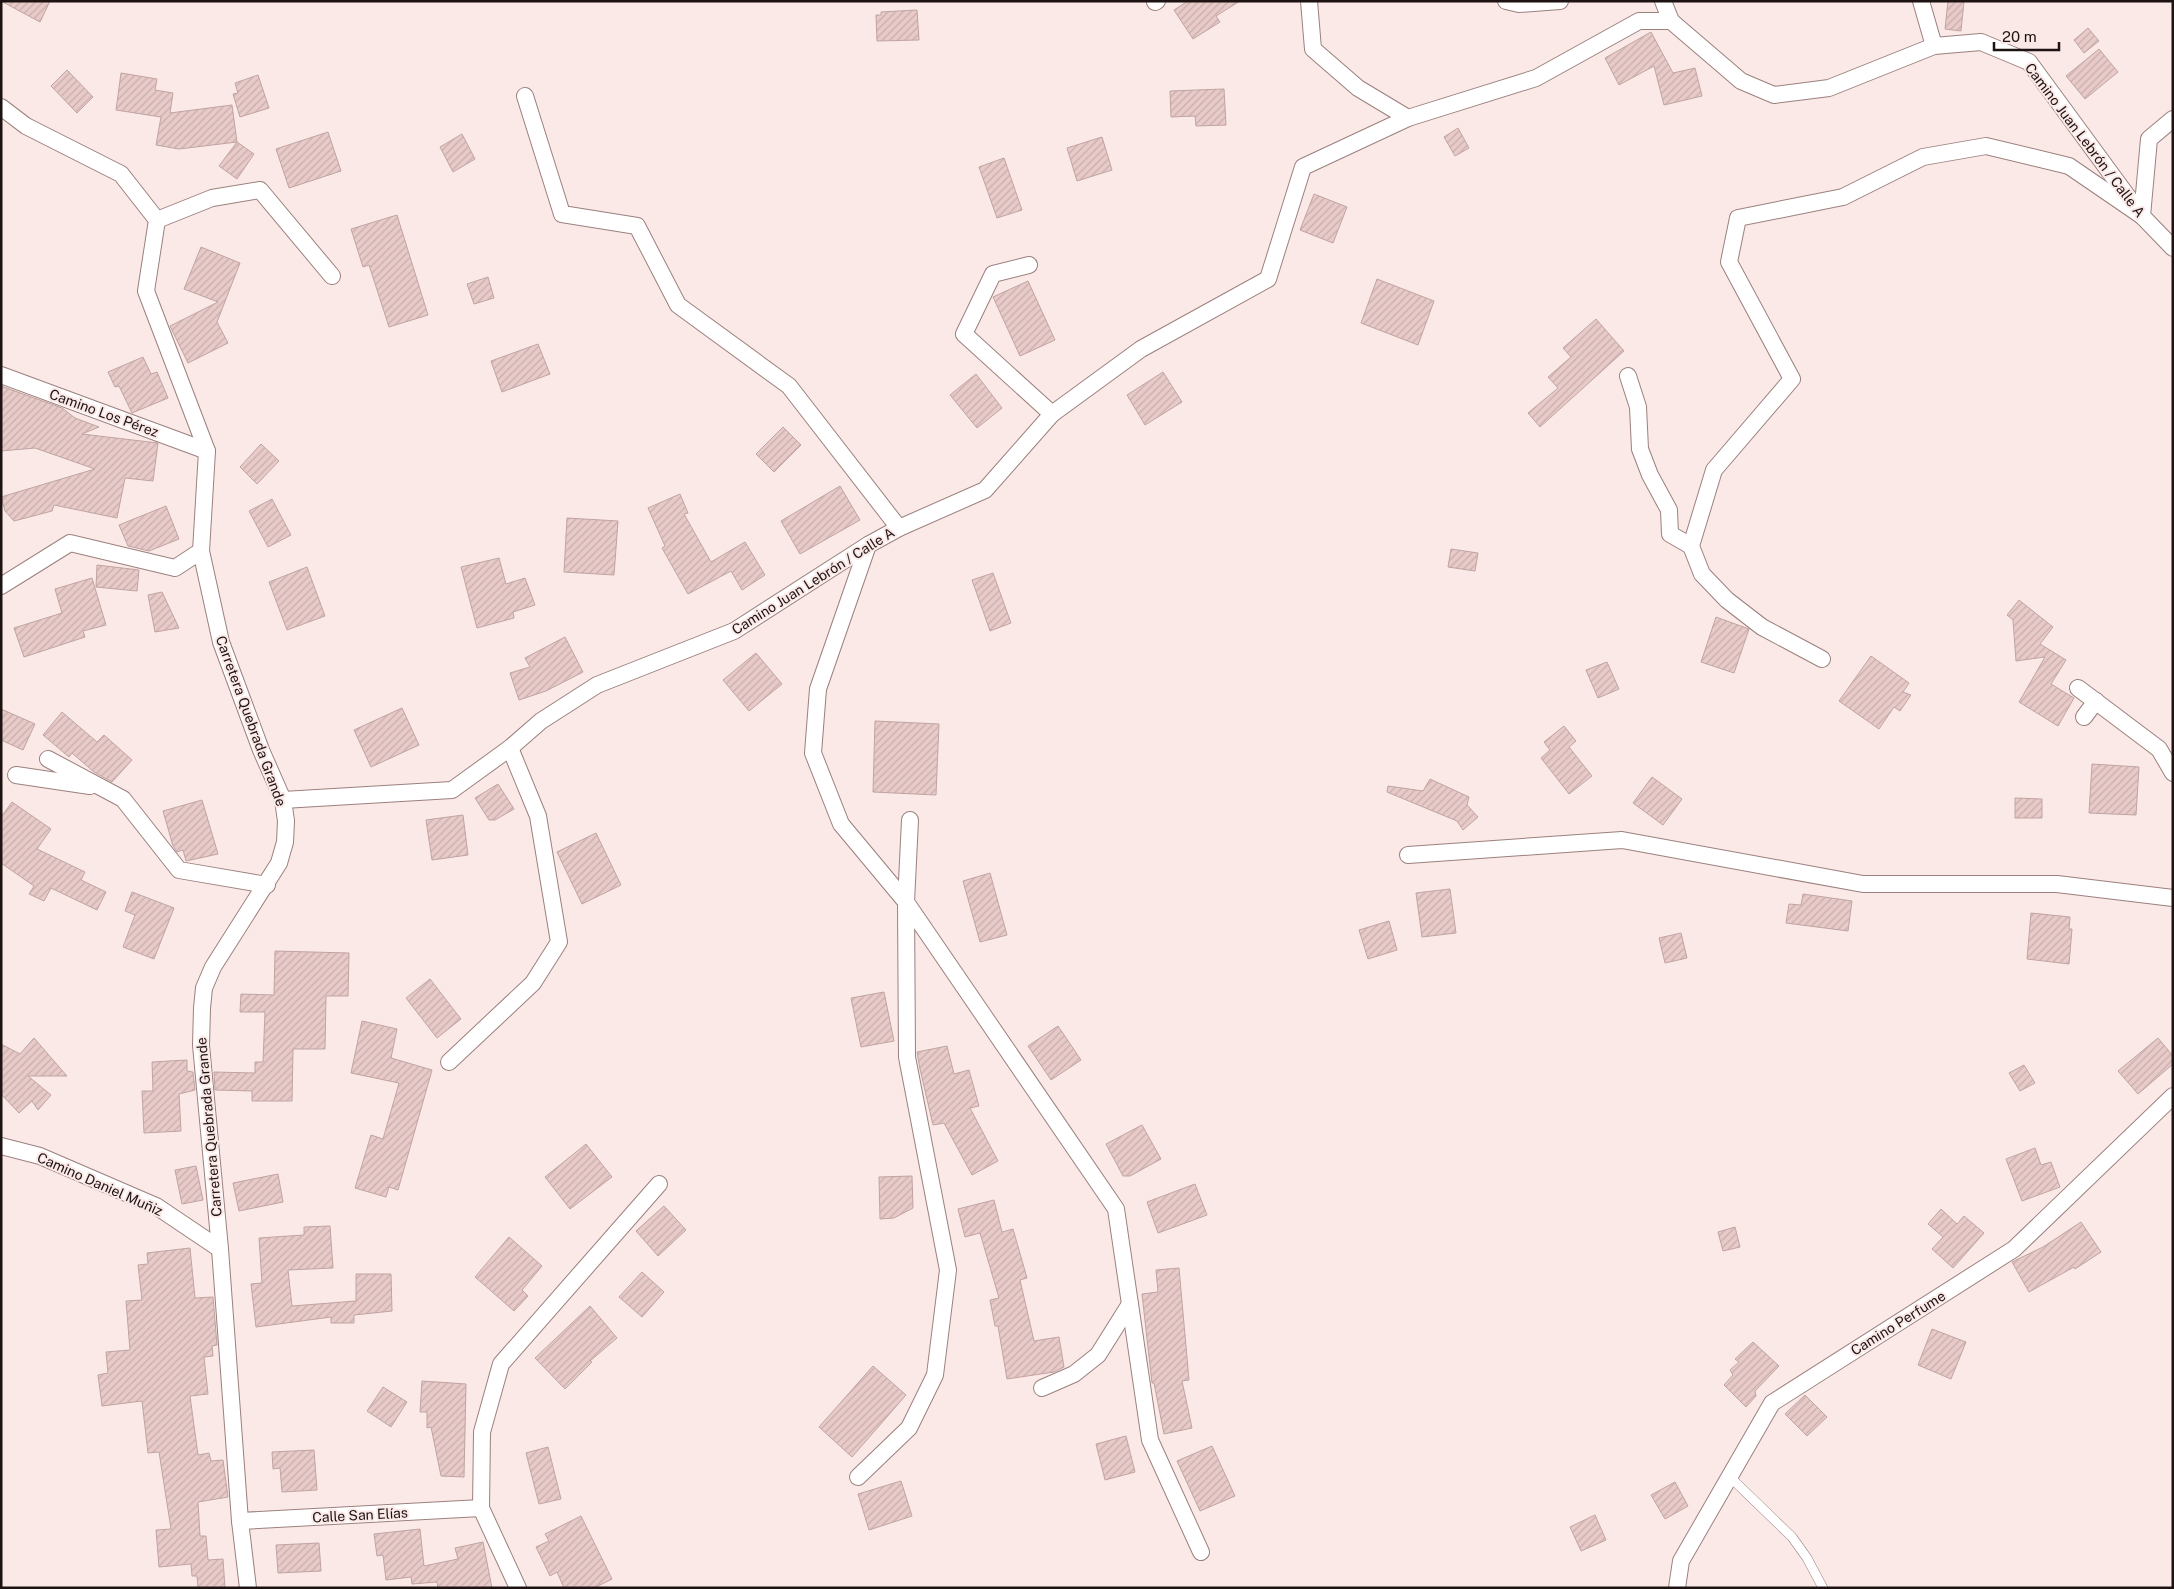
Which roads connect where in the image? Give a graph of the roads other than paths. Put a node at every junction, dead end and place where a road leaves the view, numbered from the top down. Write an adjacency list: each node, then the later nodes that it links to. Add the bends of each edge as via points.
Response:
1 (1309, 1): 10 (street, via 1312,49 1358,88)
2 (1506, 1): 3 (street, via 1519,4)
3 (1560, 1)
4 (1663, 1): 6 (street)
5 (1921, 1): 7 (street)
6 (1671, 21): 7 (street, Camino Juan Lebrón / Calle A, via 1741,81 1774,95 1830,88); 10 (street, Camino Juan Lebrón / Calle A, via 1639,21 1536,78)
7 (1934, 46): 12 (street, Camino Juan Lebrón / Calle A, via 1981,42 2028,62)
8 (525, 96): 21 (street, via 562,214 637,226 678,305 789,386)
9 (1, 107): 13 (street, via 26,126 121,174)
10 (1408, 118): 19 (street, Camino Juan Lebrón / Calle A, via 1303,167 1268,279 1141,349)
11 (2173, 119): 12 (street, via 2149,139)
12 (2142, 216): 14 (street, Camino Juan Lebrón / Calle A); 23 (street, via 2069,166 1986,146 1923,157 1843,197 1738,218 1729,262 1792,379 1714,470)
13 (157, 220): 16 (street, via 212,198 260,190); 20 (street, Carretera Quebrada Grande, via 146,291)
14 (2173, 248)
15 (1029, 265): 19 (street, via 993,274 964,334)
16 (332, 276)
17 (1, 375): 20 (street, Camino Los Pérez)
18 (1628, 376): 23 (street, via 1638,407 1640,449 1669,510 1670,534)
19 (1052, 414): 21 (street, Camino Juan Lebrón / Calle A, via 985,490)
20 (207, 451): 24 (street, Carretera Quebrada Grande)
21 (899, 528): 22 (street, Camino Juan Lebrón / Calle A)
22 (868, 545): 30 (street, Camino Juan Lebrón / Calle A, via 734,631 597,685 541,721); 40 (street, via 818,689 813,753 841,824)
23 (1691, 546): 26 (street, via 1702,574 1727,600 1762,627)
24 (200, 551): 25 (street, via 175,568 70,543); 35 (street, Carretera Quebrada Grande, via 221,642)
25 (1, 586)
26 (1822, 660)
27 (2078, 688): 28 (street)
28 (2096, 701): 29 (street); 32 (street, via 2159,749)
29 (2084, 717)
30 (510, 748): 35 (street, Camino Juan Lebrón / Calle A, via 452,790); 41 (street, via 538,816 559,942 533,983)
31 (48, 759): 34 (street)
32 (2173, 773)
33 (16, 775): 34 (street)
34 (102, 788): 38 (street, via 123,799 179,870)
35 (283, 800): 38 (street, Carretera Quebrada Grande, via 285,842)
36 (910, 820): 40 (street)
37 (1408, 855): 39 (street, via 1622,840 1863,884 2057,884)
38 (268, 885): 45 (street, Carretera Quebrada Grande, via 213,967 204,988 201,1045)
39 (2173, 898)
40 (906, 902): 46 (street, via 1116,1208); 48 (street, via 907,1057 948,1270 935,1375 909,1428)
41 (449, 1062)
42 (2173, 1096): 49 (street, Camino Perfume, via 2014,1249 1772,1402)
43 (1, 1146): 45 (street, Camino Daniel Muñiz, via 40,1156 156,1206)
44 (659, 1184): 50 (street, via 501,1364 482,1432)
45 (220, 1249): 51 (street, Carretera Quebrada Grande)
46 (1130, 1304): 47 (street, via 1098,1355 1074,1374); 52 (street, via 1150,1440)
47 (1042, 1388)
48 (858, 1477)
49 (1730, 1477): 55 (street, Camino Perfume, via 1681,1561); 56 (lane, via 1792,1536)
50 (481, 1508): 51 (street, Calle San Elías); 54 (street)
51 (240, 1521): 53 (street, Carretera Quebrada Grande)
52 (1201, 1552)
53 (248, 1588)
54 (518, 1588)
55 (1677, 1588)
56 (1823, 1588)

